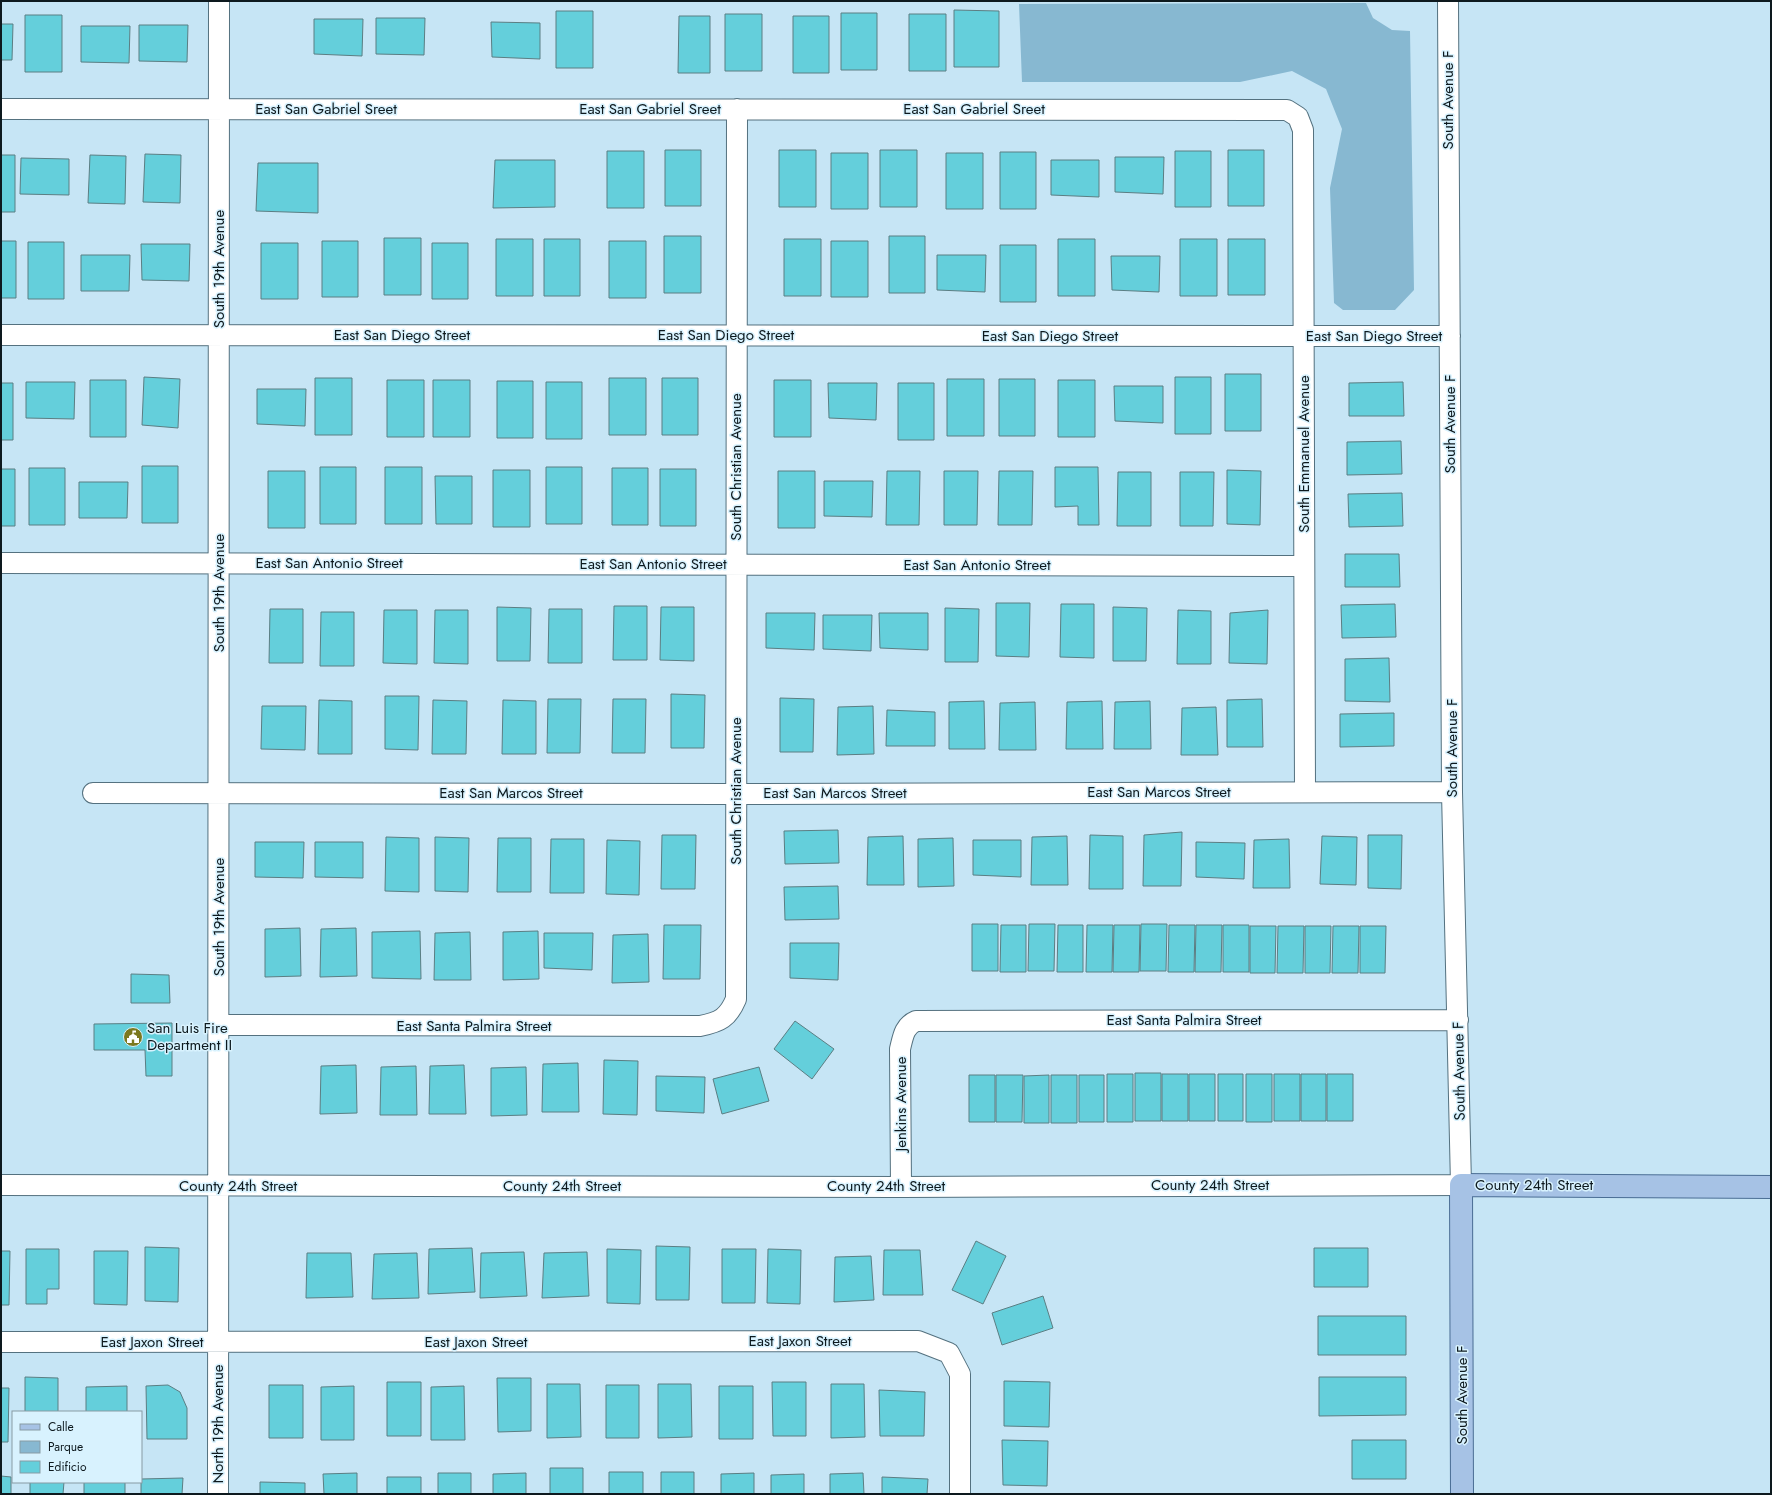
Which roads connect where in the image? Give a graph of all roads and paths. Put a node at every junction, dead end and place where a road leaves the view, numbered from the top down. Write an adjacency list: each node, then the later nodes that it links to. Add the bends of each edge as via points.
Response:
1 (219, 1): 4 (street, South 19th Avenue)
2 (1448, 1): 11 (street, South Avenue F)
3 (1, 109): 4 (street, East San Gabriel Sreet)
4 (219, 109): 5 (street, East San Gabriel Sreet); 8 (street, South 19th Avenue)
5 (737, 109): 6 (street, East San Gabriel Sreet, via 1268,109 1287,110); 9 (street, South Christian Avenue)
6 (1298, 117): 10 (street, South Emmanuel Avenue, via 1303,130)
7 (1, 335): 8 (street, East San Diego Street)
8 (219, 335): 9 (street, East San Diego Street); 13 (street, South 19th Avenue)
9 (737, 335): 10 (street, East San Diego Street); 14 (street, South Christian Avenue)
10 (1304, 336): 11 (street, East San Diego Street); 15 (street, South Emmanuel Avenue)
11 (1450, 336): 19 (street, South Avenue F)
12 (1, 563): 13 (street, East San Antonio Street)
13 (219, 563): 14 (street, East San Antonio Street); 17 (street, South 19th Avenue)
14 (736, 564): 15 (street, East San Antonio Street); 20 (street, South Christian Avenue)
15 (1304, 566): 18 (street, South Emmanuel Avenue)
16 (93, 792): 17 (street, East San Marcos Street)
17 (219, 792): 20 (street, East San Marcos Street); 24 (street, South 19th Avenue)
18 (1305, 792): 19 (street, East San Marcos Street); 20 (street, East San Marcos Street)
19 (1452, 792): 22 (street, South Avenue F)
20 (736, 794): 21 (street, South Christian Avenue, via 736,999)
21 (727, 1015): 24 (street, East Santa Palmira Street, via 714,1023 700,1026)
22 (1458, 1020): 23 (street, East Santa Palmira Street); 26 (street, South Avenue F)
23 (909, 1023): 28 (street, Jenkins Avenue, via 903,1034 900,1049)
24 (218, 1025): 27 (street, South 19th Avenue)
25 (1, 1185): 27 (street, County 24th Street)
26 (1461, 1185): 28 (street, County 24th Street); 29 (main road, County 24th Street); 34 (main road, South Avenue F)
27 (218, 1186): 28 (street, County 24th Street); 31 (street, North 19th Avenue)
28 (901, 1187)
29 (1771, 1187)
30 (1, 1342): 31 (street, East Jaxon Street)
31 (218, 1342): 32 (street, North 19th Avenue); 33 (street, East Jaxon Street, via 918,1341 949,1352 960,1374)
32 (218, 1494)
33 (960, 1494)
34 (1462, 1494)

